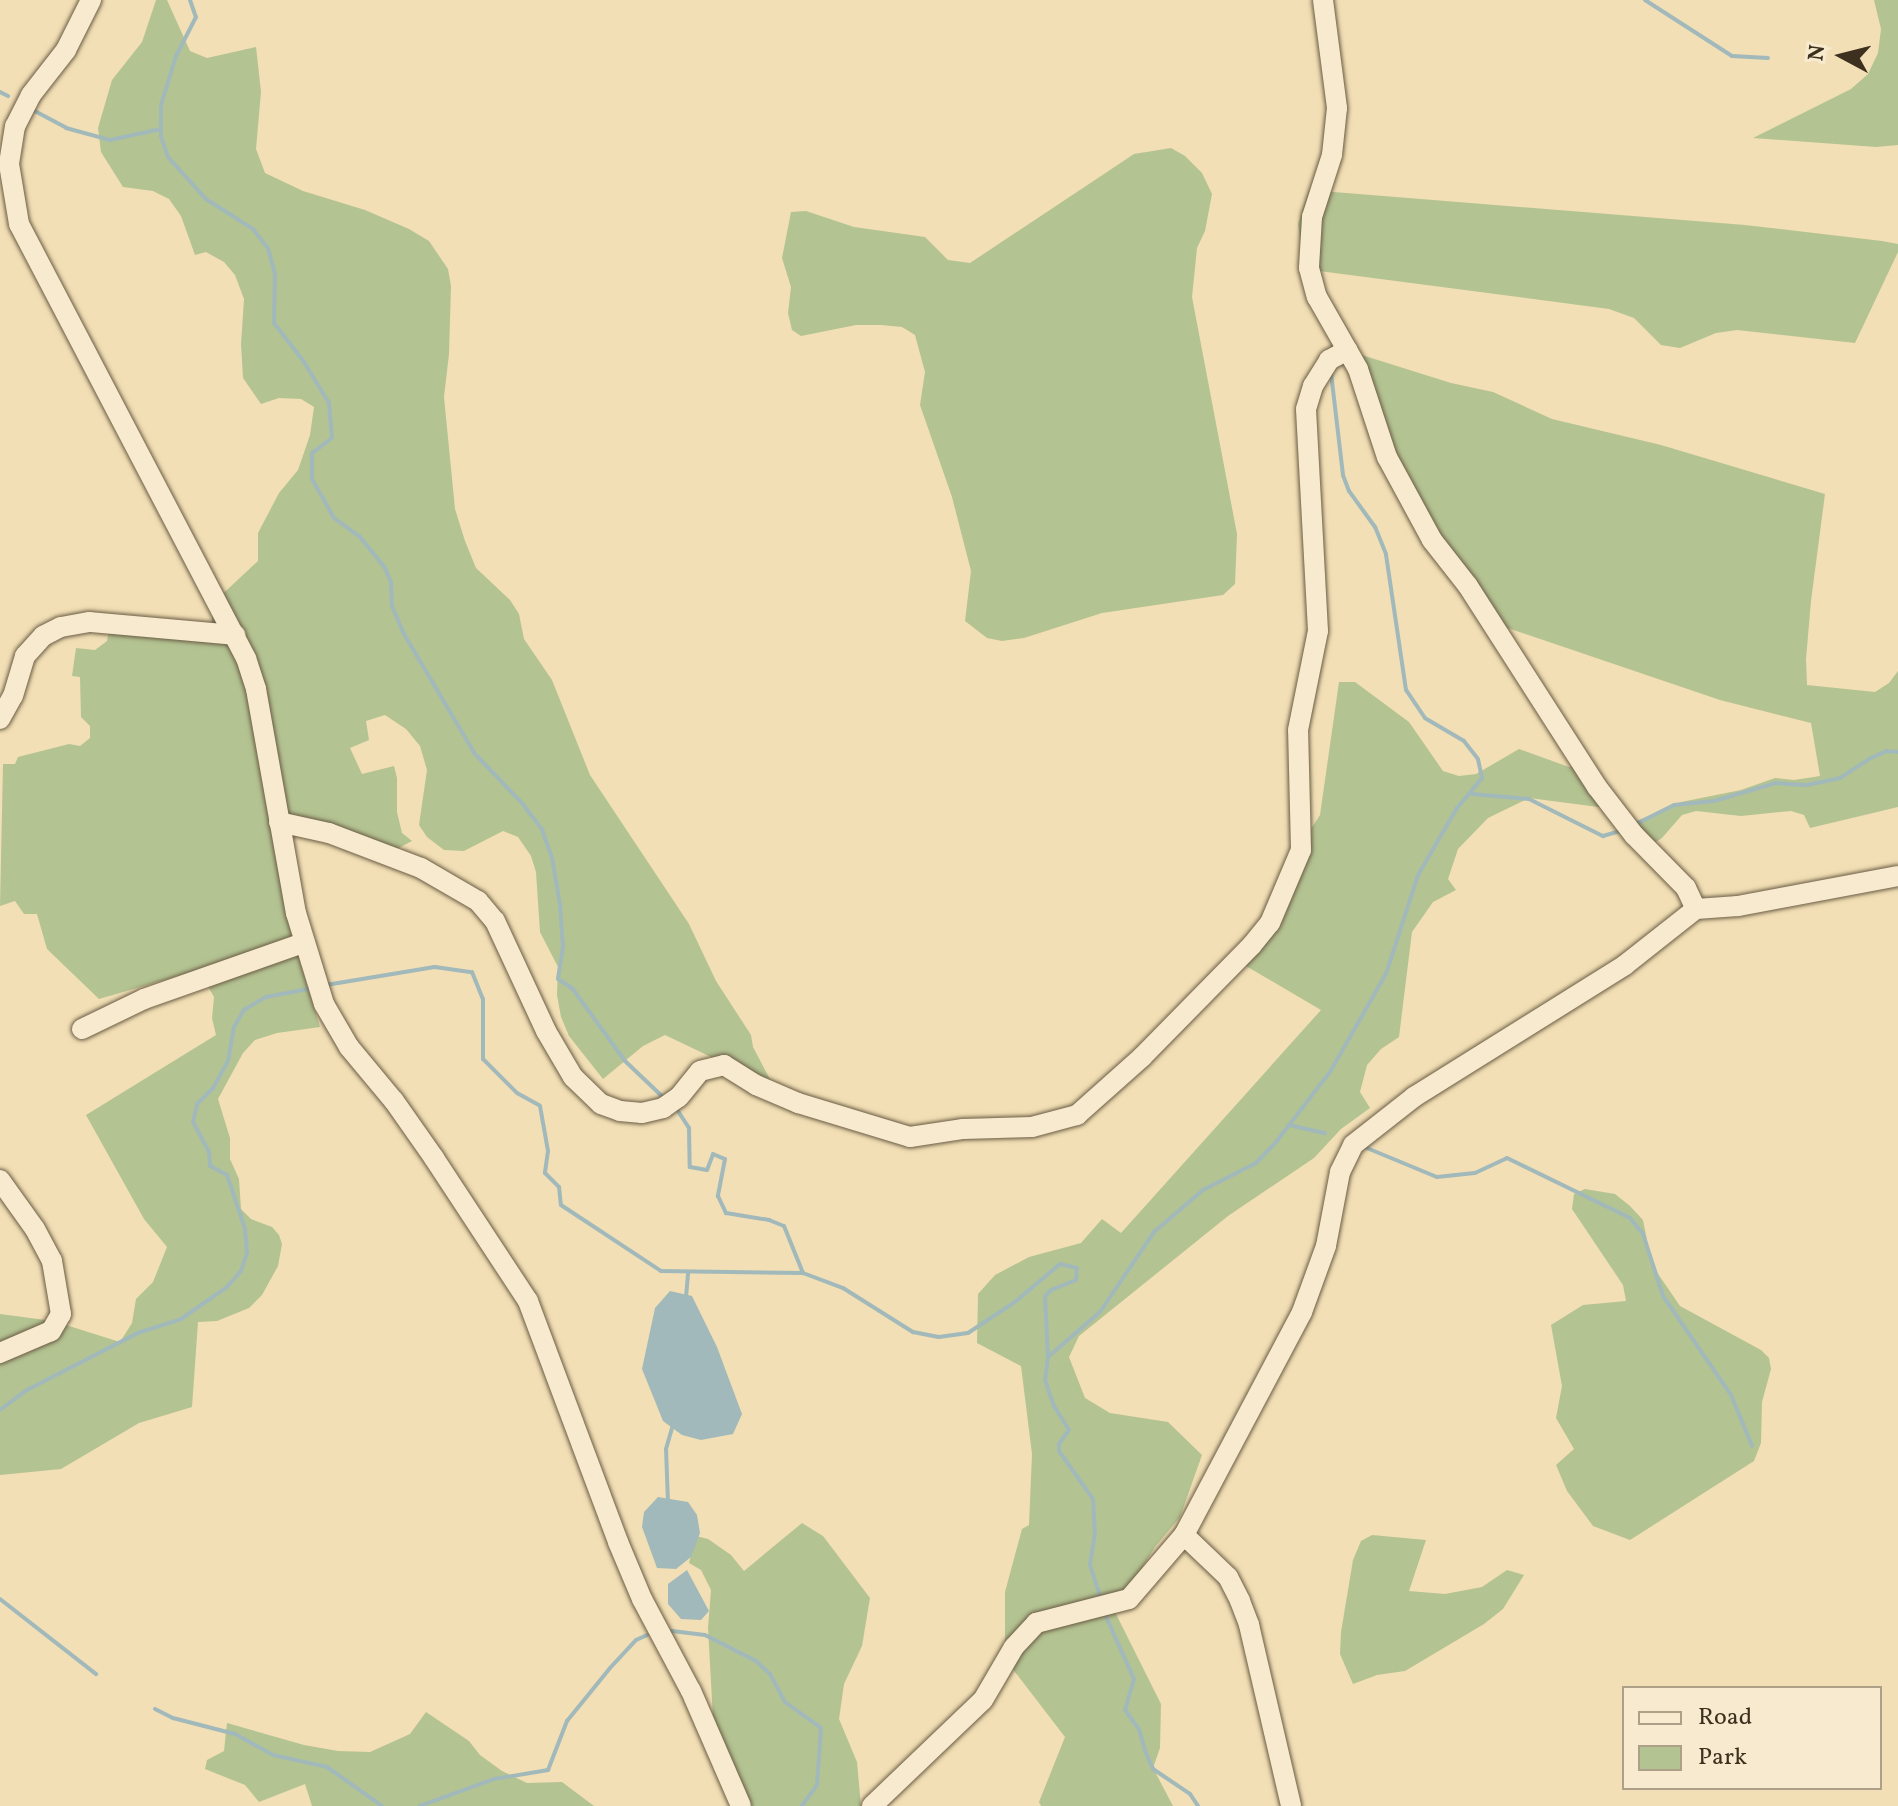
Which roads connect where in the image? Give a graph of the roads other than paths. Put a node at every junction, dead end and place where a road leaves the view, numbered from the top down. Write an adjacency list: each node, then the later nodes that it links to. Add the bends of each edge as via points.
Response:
1 (91, 0): 3 (street, via 66,50 19,113)
2 (1323, 0): 4 (street, via 1337,108 1332,155 1312,217 1309,268 1317,297)
3 (7, 197): 5 (street, via 32,255)
4 (1348, 350): 7 (street, via 1329,360 1306,409 1318,619 1298,730 1301,850 1270,923 1252,945 1077,1115 1032,1127 910,1137 798,1103 724,1065 700,1071 663,1108 620,1111 601,1104 573,1077 495,921 478,901 421,868 329,833); 9 (street, via 1387,457 1432,540 1468,586 1597,787 1676,877)
5 (235, 635): 6 (street, via 90,622 61,627 43,636 25,656); 7 (street, via 256,689)
6 (0, 719)
7 (279, 822): 10 (street)
8 (1898, 876): 9 (street)
9 (1696, 909): 14 (street, via 1625,965 1414,1097 1353,1145 1340,1172 1326,1246 1302,1312)
10 (303, 943): 11 (street, via 144,999); 15 (street, via 324,1004 343,1037 394,1101 528,1301 642,1599 691,1691)
11 (82, 1029)
12 (0, 1180): 13 (street, via 52,1261 61,1314 51,1331)
13 (0, 1353)
14 (1184, 1535): 16 (street, via 1143,1588 1121,1604 1036,1623 1014,1647 983,1700); 17 (street, via 1228,1577 1240,1601)
15 (741, 1806)
16 (872, 1806)
17 (1291, 1806)

